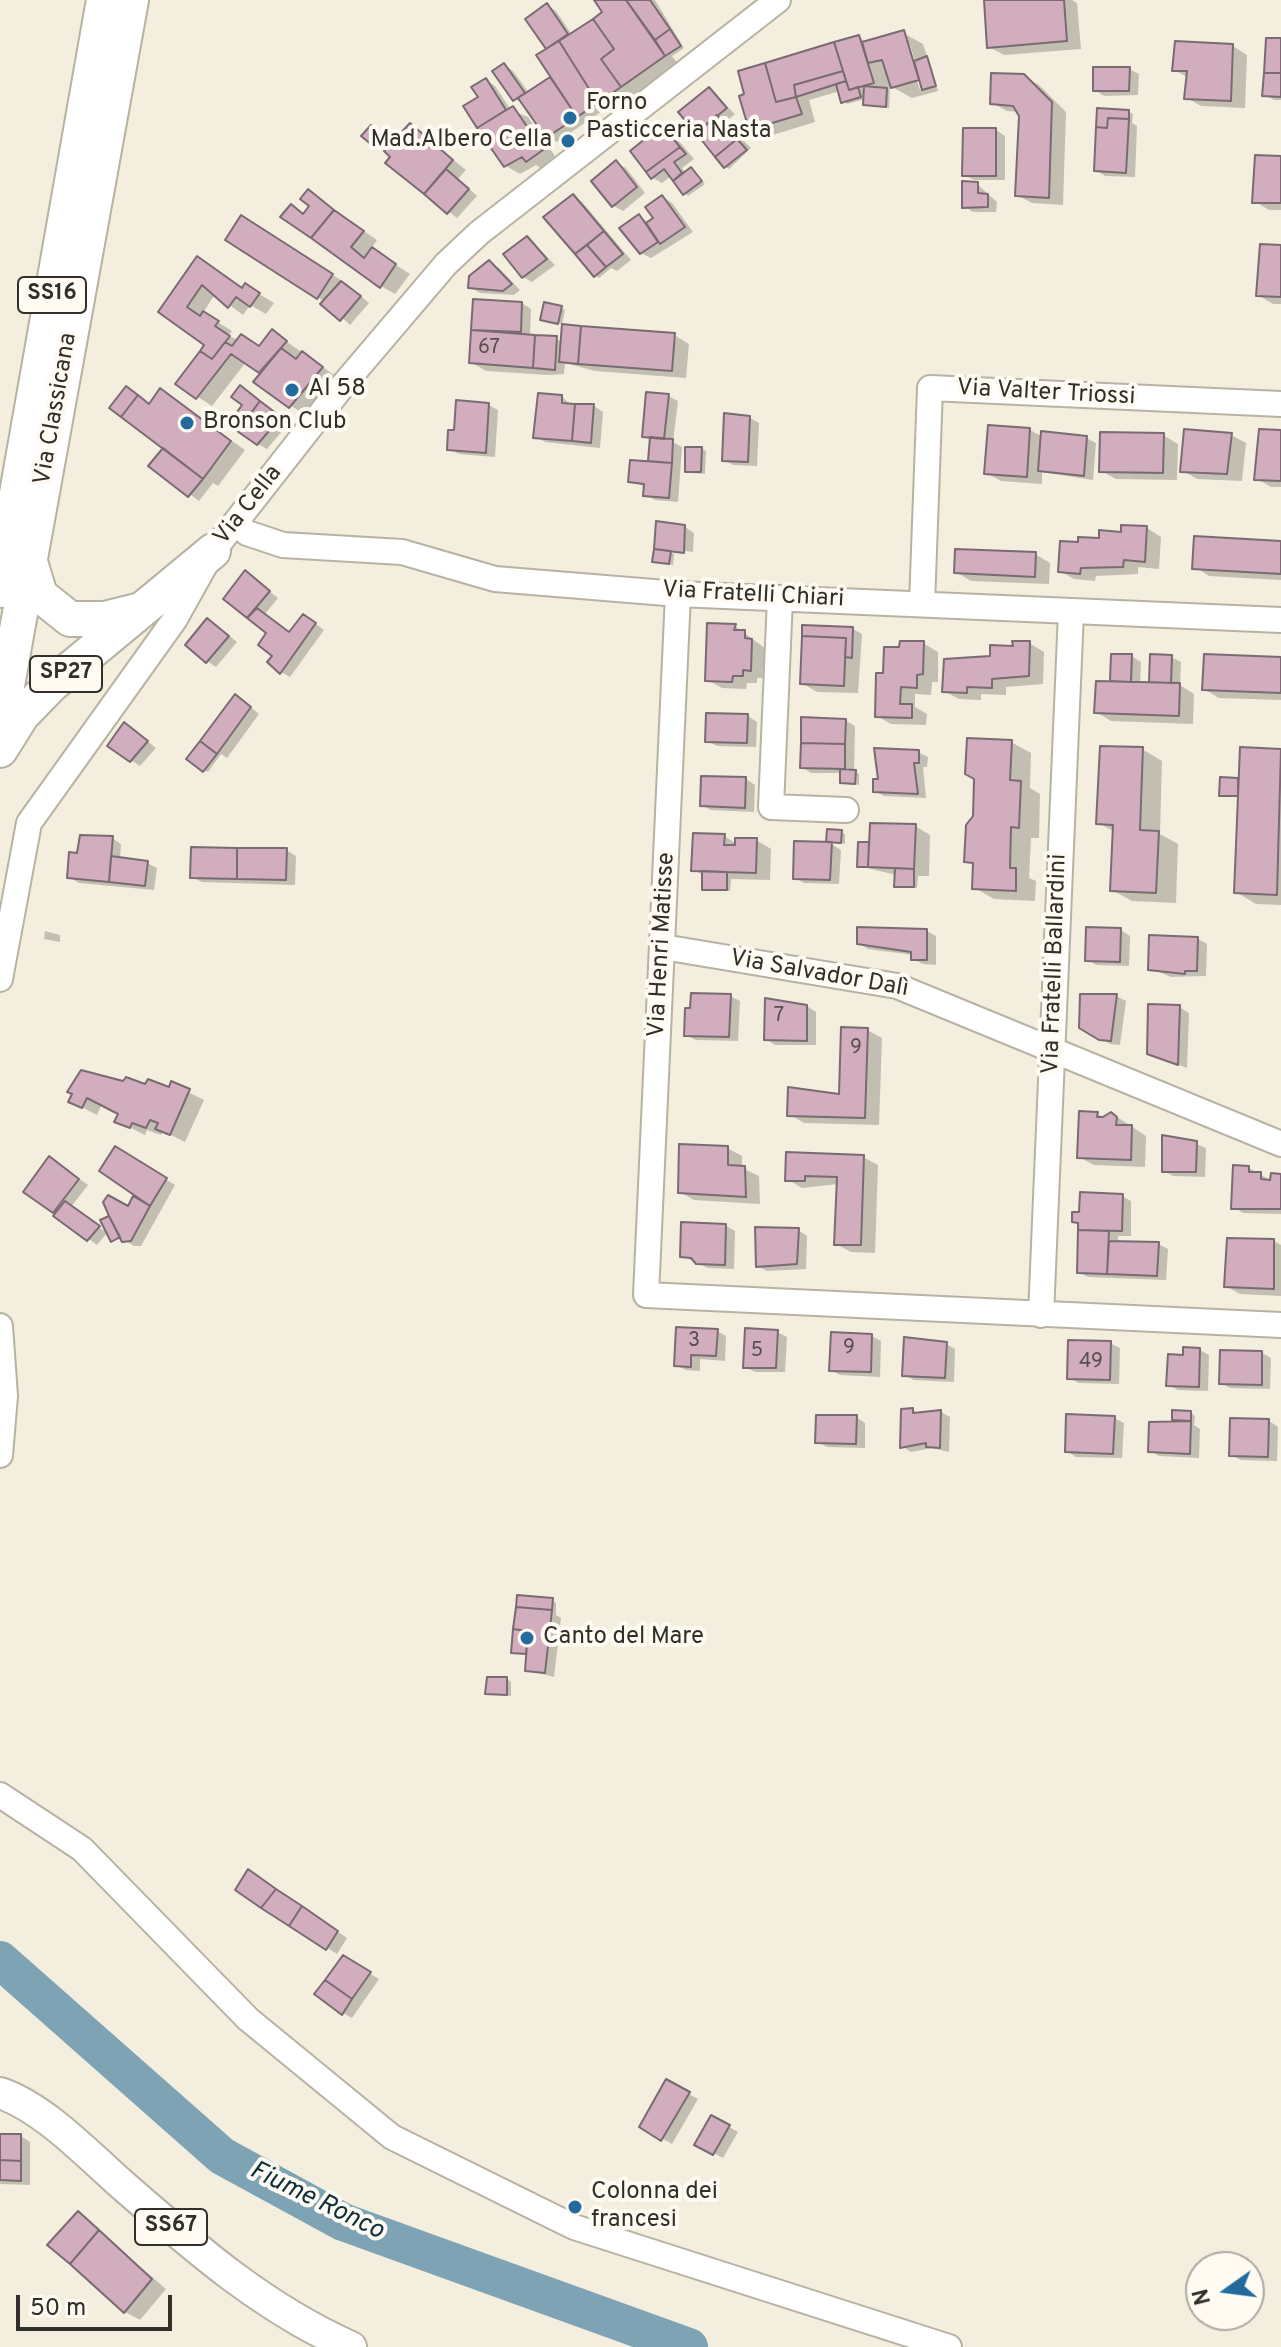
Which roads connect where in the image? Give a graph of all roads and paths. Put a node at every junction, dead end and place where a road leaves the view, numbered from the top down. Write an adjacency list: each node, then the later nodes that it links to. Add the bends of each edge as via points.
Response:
1 (104, 0): 8 (highway, Via Classicana / SS16)
2 (131, 0): 7 (highway, Via Classicana / SS16)
3 (778, 0): 5 (street, Via Cella / SP27, via 446,264)
4 (1281, 404): 11 (street, Via Valter Triossi, via 930,388)
5 (235, 523): 6 (street, Via Cella / SP27); 9 (street, Via Fratelli Chiari, via 247,533 283,545 402,552 495,579)
6 (213, 551): 12 (highway, SP27); 19 (street, Via Cella, via 175,619 29,823)
7 (30, 562): 12 (highway, SP27, via 40,595 70,619 105,619); 15 (highway, Via Classicana / SS16)
8 (0, 590)
9 (678, 594): 10 (street, Via Fratelli Chiari); 18 (street, Via Henri Matisse)
10 (780, 598): 11 (street, Via Fratelli Chiari); 17 (street, via 771,807)
11 (922, 604): 13 (street, Via Fratelli Chiari)
12 (145, 609): 16 (highway, SP27, via 51,685 22,715)
13 (1071, 612): 14 (street, Via Fratelli Chiari); 20 (street, Via Fratelli Ballardini)
14 (1281, 620)
15 (0, 724)
16 (0, 750)
17 (846, 810)
18 (663, 947): 20 (street, Via Salvador Dalì, via 897,986); 22 (street, Via Henri Matisse, via 646,1295)
19 (0, 979)
20 (1052, 1049): 21 (street, Via Salvador Dalì); 22 (street, Via Fratelli Ballardini)
21 (1281, 1144)
22 (1041, 1315): 23 (street)
23 (1281, 1325)
24 (0, 1326): 25 (street, via 5,1396)
25 (0, 1455)
26 (4, 1799): 29 (street, via 82,1849 248,2019 392,2137 574,2227)
27 (0, 2093): 28 (main road, SS67, via 56,2127 251,2292)
28 (351, 2347)
29 (949, 2347)

